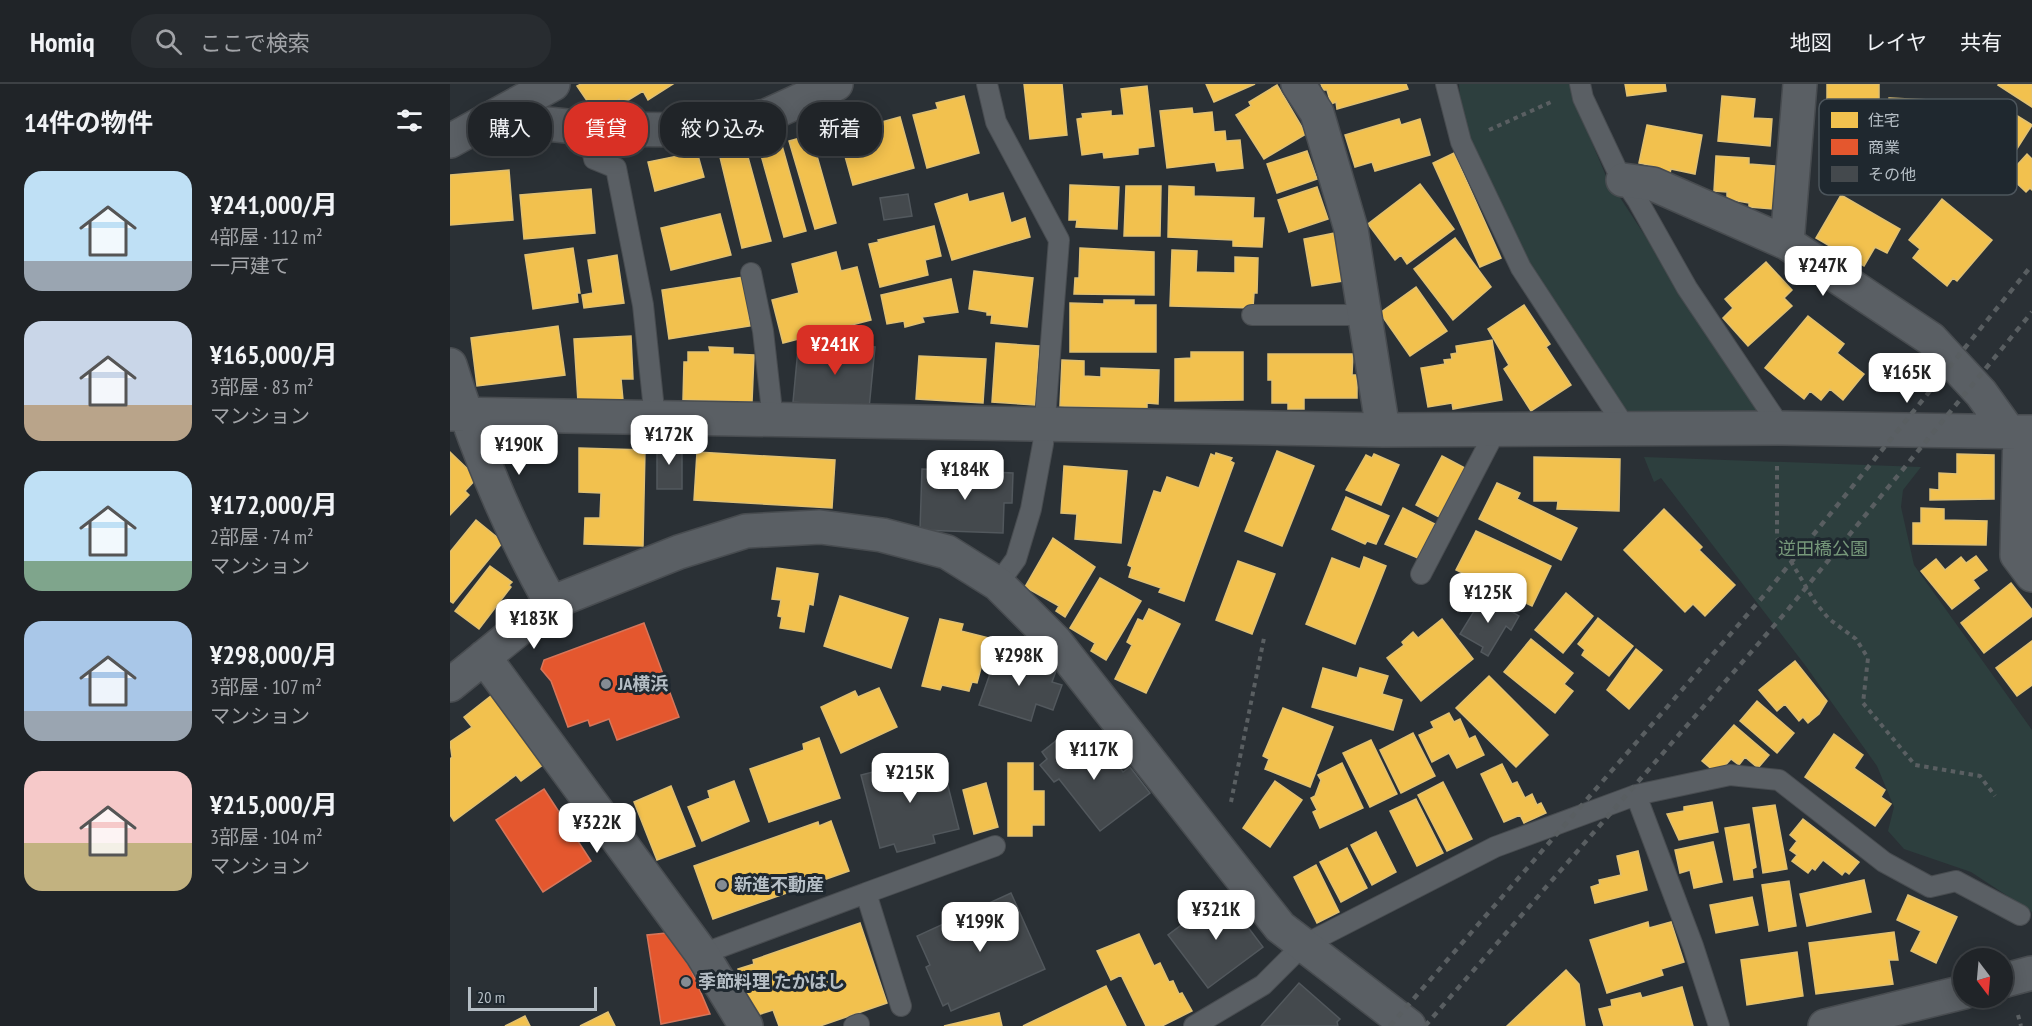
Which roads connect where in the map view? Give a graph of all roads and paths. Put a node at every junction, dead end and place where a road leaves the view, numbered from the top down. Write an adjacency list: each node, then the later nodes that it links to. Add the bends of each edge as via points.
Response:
1 (553, 84): 8 (street)
2 (836, 84): 9 (street, via 766,116 692,130)
3 (987, 84): 23 (lane, via 996,122 1059,240)
4 (1298, 84): 18 (street, via 1317,113 1348,218)
5 (1446, 84): 12 (lane)
6 (1800, 84): 15 (street)
7 (1581, 86): 12 (path); 14 (lane)
8 (523, 102)
9 (648, 129)
10 (468, 132): 11 (street)
11 (450, 141)
12 (1461, 142): 24 (lane, via 1521,268)
13 (593, 156): 21 (lane, via 616,168 643,305)
14 (1623, 180): 15 (street, via 1653,184); 25 (lane, via 1687,288)
15 (1788, 243): 28 (street, via 1931,339)
16 (751, 273): 22 (lane, via 763,331)
17 (1252, 315): 18 (lane)
18 (1365, 315): 26 (street)
19 (450, 364): 20 (street)
20 (458, 414): 21 (street); 32 (street)
21 (655, 419): 22 (street)
22 (773, 420): 23 (street)
23 (1046, 425): 26 (street); 31 (lane, via 1031,509 1016,559)
24 (1625, 427): 25 (street); 27 (street)
25 (1781, 428): 28 (street); 37 (path, via 1775,493 1777,538 1815,602 1829,619 1856,639 1868,658 1863,703 1915,765 1980,776)
26 (1383, 430): 27 (street)
27 (1496, 430): 29 (lane)
28 (2020, 432): 30 (street, via 2017,555)
29 (1421, 574)
30 (2032, 575)
31 (998, 584): 32 (street, via 947,552 882,535 820,527 746,531 679,552); 39 (street, via 1055,641)
32 (551, 603): 34 (street)
33 (1264, 638): 39 (path)
34 (484, 657): 35 (street); 43 (street)
35 (450, 685)
36 (1636, 795): 41 (lane, via 1730,775 1779,780 1884,862 1930,887 1956,881); 42 (lane, via 1494,847); 51 (lane)
37 (1995, 796)
38 (994, 846): 40 (lane)
39 (1221, 851): 42 (street, via 1280,927)
40 (866, 893): 43 (lane); 47 (lane)
41 (2020, 915)
42 (1302, 946): 49 (lane, via 1263,985); 50 (street)
43 (702, 954): 48 (street)
44 (2032, 973): 45 (street)
45 (2013, 978)
46 (1953, 995): 52 (street)
47 (902, 1006)
48 (746, 1026)
49 (1194, 1026)
50 (1409, 1026)
51 (1719, 1026)
52 (1825, 1026)

